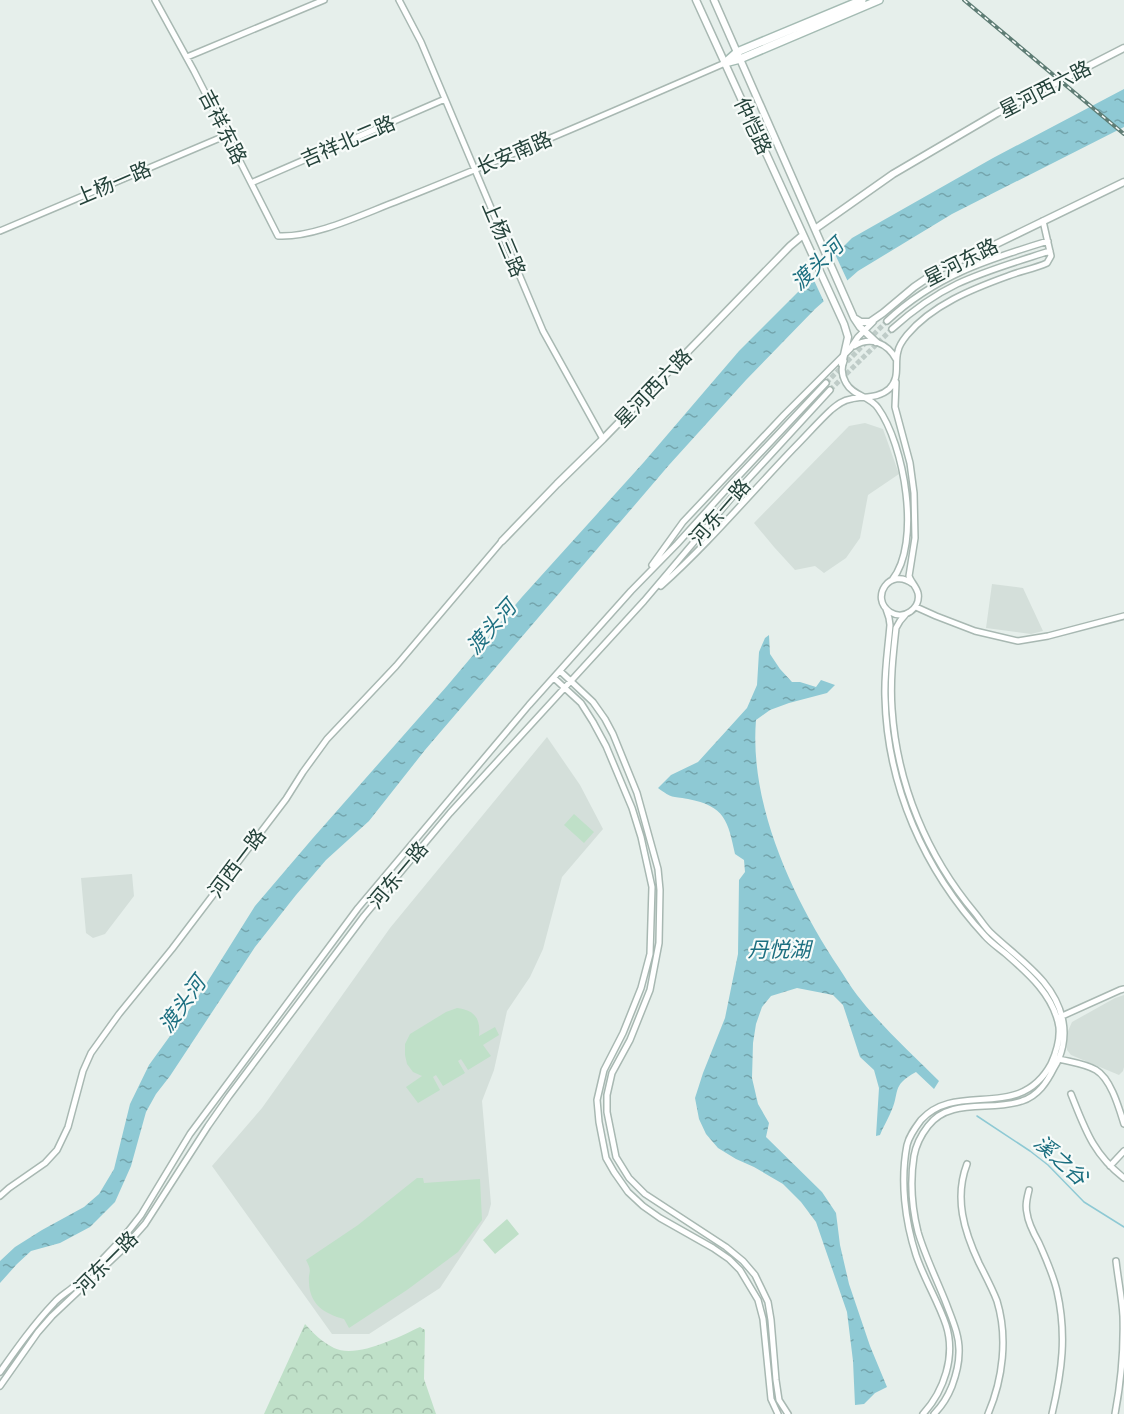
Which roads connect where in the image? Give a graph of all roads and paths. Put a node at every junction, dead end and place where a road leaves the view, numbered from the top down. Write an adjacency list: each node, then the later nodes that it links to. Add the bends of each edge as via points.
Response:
1 (155, 0): 10 (street, 吉祥东路)
2 (324, 0): 10 (street)
3 (399, 0): 12 (street, 上杨三路)
4 (696, 0): 11 (street, 仲恺路)
5 (714, 0): 9 (street, 仲恺路)
6 (862, 0): 9 (main road, 长安南路)
7 (879, 0): 9 (main road, 长安南路)
8 (1124, 48): 18 (street, 星河西六路, via 940,146)
9 (739, 55): 11 (main road, 长安南路); 18 (street, 仲恺路)
10 (187, 57): 13 (street, 吉祥东路)
11 (725, 63): 14 (street, 长安南路); 21 (street, 仲恺路)
12 (445, 99): 14 (street, 上杨三路); 16 (street, 吉祥北二路)
13 (227, 135): 16 (street, 吉祥东路); 19 (street, 上杨一路)
14 (474, 171): 20 (street, 长安南路); 37 (street, 上杨三路, via 543,331)
15 (1124, 182): 17 (street, 星河东路)
16 (251, 183): 20 (street, 吉祥东路, via 278,236)
17 (1043, 221): 22 (street); 24 (street, 星河东路, via 942,268)
18 (815, 229): 25 (street, 仲恺路)
19 (0, 231)
20 (300, 235)
21 (803, 235): 30 (street, 仲恺路, via 844,324); 37 (street, 星河西六路)
22 (1048, 241): 23 (street); 26 (street, via 974,265 941,281)
23 (1050, 251): 27 (street, via 955,284); 31 (street, via 1047,263 979,287 936,310 902,341)
24 (883, 313): 25 (street, 星河东路, via 867,323); 28 (street)
25 (853, 317): 28 (street)
26 (887, 321)
27 (892, 329)
28 (864, 331): 29 (street); 30 (street)
29 (876, 342): 30 (street, via 867,341); 31 (street, via 892,352)
30 (848, 351): 32 (street); 40 (street, via 683,522)
31 (897, 361): 33 (street)
32 (842, 364): 36 (street, via 850,389)
33 (896, 380): 36 (street, via 883,394); 41 (street, via 895,407 914,493 915,538 909,570)
34 (826, 383): 40 (street, 河东一路)
35 (830, 390): 42 (street, 河东一路)
36 (866, 397): 39 (street, via 874,402 888,426 906,496 906,543 902,563); 42 (street, via 843,401 831,410 697,553)
37 (603, 439): 38 (street, 星河西六路)
38 (502, 541): 61 (street, 河西一路, via 327,740 91,1053 57,1150)
39 (891, 580): 41 (street, via 903,578); 44 (street, via 881,596)
40 (640, 581): 47 (street, 河东一路)
41 (913, 584): 43 (street, via 918,595)
42 (644, 601): 49 (street, 河东一路)
43 (916, 607): 45 (street); 46 (street, via 975,631 1018,641)
44 (886, 609): 45 (street, via 894,615); 52 (street, via 890,618 886,716 892,759 908,815 926,855 959,904 986,937 1031,977)
45 (906, 614): 52 (street, via 896,628 892,687 894,729 906,788 934,856 947,877 990,931 1049,987 1056,997)
46 (1124, 616)
47 (560, 671): 48 (street, 河东一路); 49 (street)
48 (554, 678): 50 (street); 63 (street, 河东一路, via 358,908 190,1134 133,1226 56,1301)
49 (571, 681): 50 (street, 河东一路); 66 (street, via 605,718 637,793 658,868 659,943 651,990 612,1073 607,1095 616,1157 645,1194 726,1247 754,1275 768,1302 779,1400)
50 (565, 688): 64 (street, 河东一路, via 450,813 364,916 208,1126 145,1224 52,1316); 65 (street, via 593,722 621,782 641,837 652,887 650,954 641,988 604,1070 597,1100 606,1158 628,1192 643,1206 713,1248 740,1270 758,1300 768,1383)
51 (1124, 989): 52 (street)
52 (1059, 1018): 53 (street, via 1064,1038)
53 (1056, 1058): 55 (street, via 1098,1071 1106,1080); 67 (street, via 1034,1085 1013,1096 962,1101 932,1110 917,1125 908,1143 905,1197 910,1236 947,1327 950,1347 942,1388); 68 (street, via 1049,1078 1034,1095 1011,1104 943,1113 918,1141 913,1171 914,1214 957,1334 959,1354 957,1374)
54 (1071, 1094): 58 (street, via 1097,1152)
55 (1124, 1124)
56 (1124, 1151): 58 (street)
57 (967, 1164): 69 (street, via 962,1178 963,1216 997,1301 1003,1340 998,1386)
58 (1110, 1166): 59 (street)
59 (1124, 1178)
60 (1029, 1190): 70 (street, via 1027,1214 1050,1267 1063,1330 1062,1367)
61 (0, 1196)
62 (1116, 1261): 71 (street, via 1124,1335)
63 (0, 1372)
64 (0, 1386)
65 (778, 1414)
66 (788, 1414)
67 (923, 1414)
68 (934, 1414)
69 (988, 1414)
70 (1052, 1414)
71 (1115, 1414)

